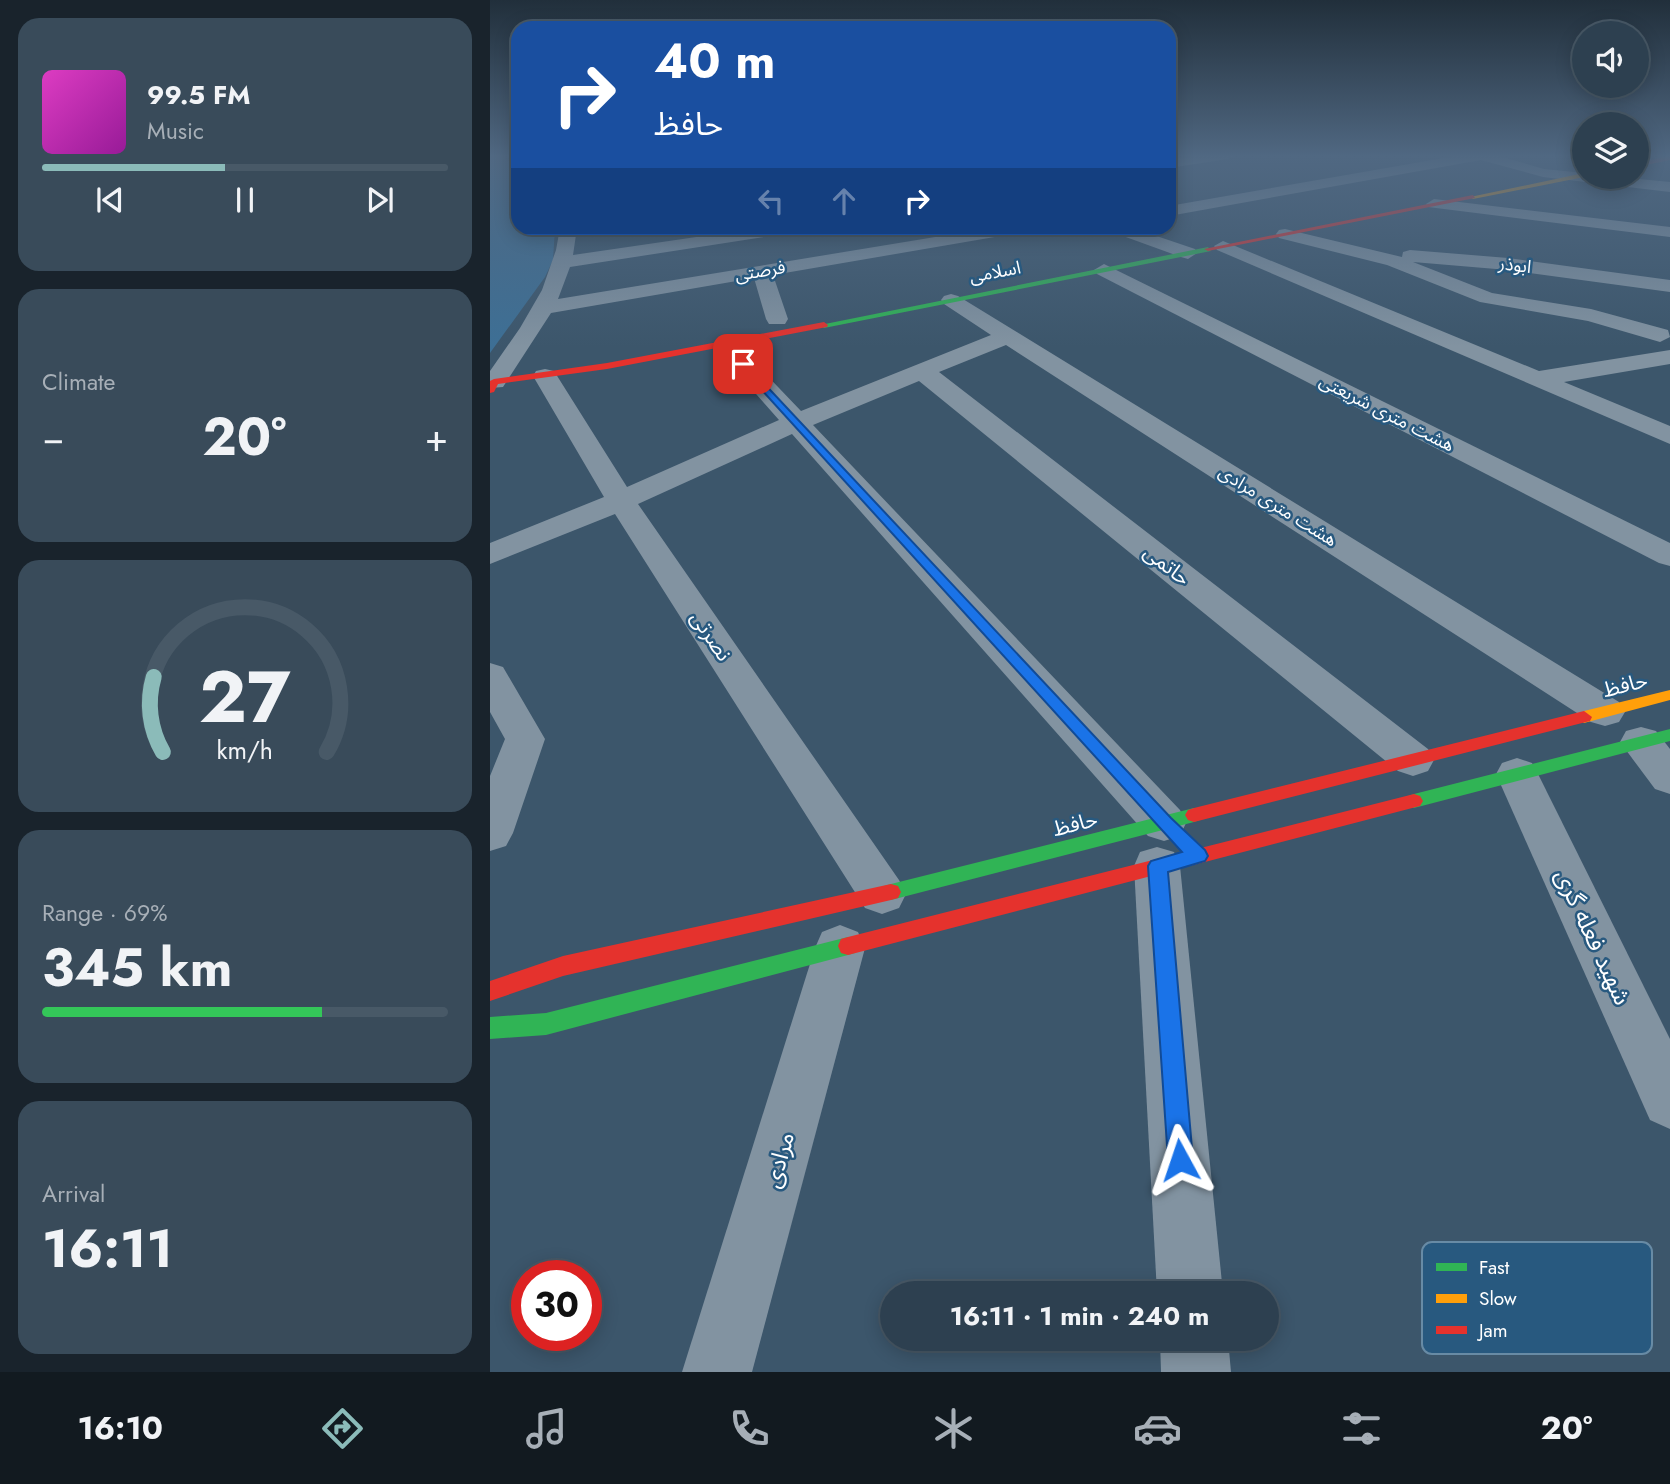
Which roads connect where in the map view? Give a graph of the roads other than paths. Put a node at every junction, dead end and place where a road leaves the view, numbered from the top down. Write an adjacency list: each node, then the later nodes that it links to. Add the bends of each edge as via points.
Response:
1 (1308, 219): 11 (street, اسلامی)
2 (1359, 219): 6 (street, اسلامی)
3 (1539, 219): 16 (street)
4 (1558, 219): 5 (street)
5 (1670, 232)
6 (1285, 234): 12 (street, اسلامی); 13 (street)
7 (567, 235): 15 (street)
8 (743, 235): 15 (street)
9 (976, 235): 18 (street, فرصتی)
10 (1138, 235): 11 (street)
11 (1170, 246): 14 (street); 24 (street, اسلامی)
12 (1223, 246): 14 (street, اسلامی); 31 (street)
13 (1360, 252): 16 (street, ابوذر); 21 (street)
14 (1188, 253): 17 (street, اسلامی)
15 (564, 262): 22 (street)
16 (1508, 264): 19 (street, ابوذر); 21 (street)
17 (1104, 270): 20 (street, اسلامی); 36 (street, هشت متری شریعتی)
18 (762, 271): 22 (street, فرصتی); 24 (street)
19 (1670, 286)
20 (951, 300): 25 (street, هشت متری مرادی); 27 (street, اسلامی)
21 (1494, 300): 26 (street, via 1591,314)
22 (542, 307): 30 (street)
23 (1670, 312): 26 (street)
24 (777, 319): 30 (street, اسلامی)
25 (1007, 336): 28 (street); 39 (street, هشت متری مرادی)
26 (1667, 344): 31 (street)
27 (725, 345): 29 (street, اسلامی); 32 (street)
28 (922, 371): 32 (street); 41 (street, حاتمی)
29 (545, 376): 30 (street, اسلامی); 34 (street, نصرتی)
30 (497, 379)
31 (1537, 379): 33 (street)
32 (797, 422): 34 (street); 45 (street)
33 (1670, 436)
34 (621, 501): 35 (street); 46 (street, نصرتی)
35 (490, 554)
36 (1670, 556)
37 (490, 676): 44 (street, via 526,739)
38 (1670, 695): 39 (street, حافظ)
39 (1605, 712): 41 (street, حافظ)
40 (1655, 739): 42 (street, حافظ); 43 (street)
41 (1413, 760): 45 (street, حافظ)
42 (1517, 774): 45 (street, حافظ); 50 (street, شهید فعله گری)
43 (1670, 778)
44 (490, 833)
45 (1173, 848): 46 (street, حافظ); 47 (street, حافظ); 51 (street)
46 (882, 894): 48 (street, حافظ, via 563,966)
47 (841, 948): 49 (street, حافظ, via 546,1024); 53 (street, مرادی)
48 (490, 991)
49 (490, 1028)
50 (1670, 1100)
51 (1190, 1281)
52 (1195, 1351): 54 (street)
53 (717, 1372)
54 (1196, 1372)

